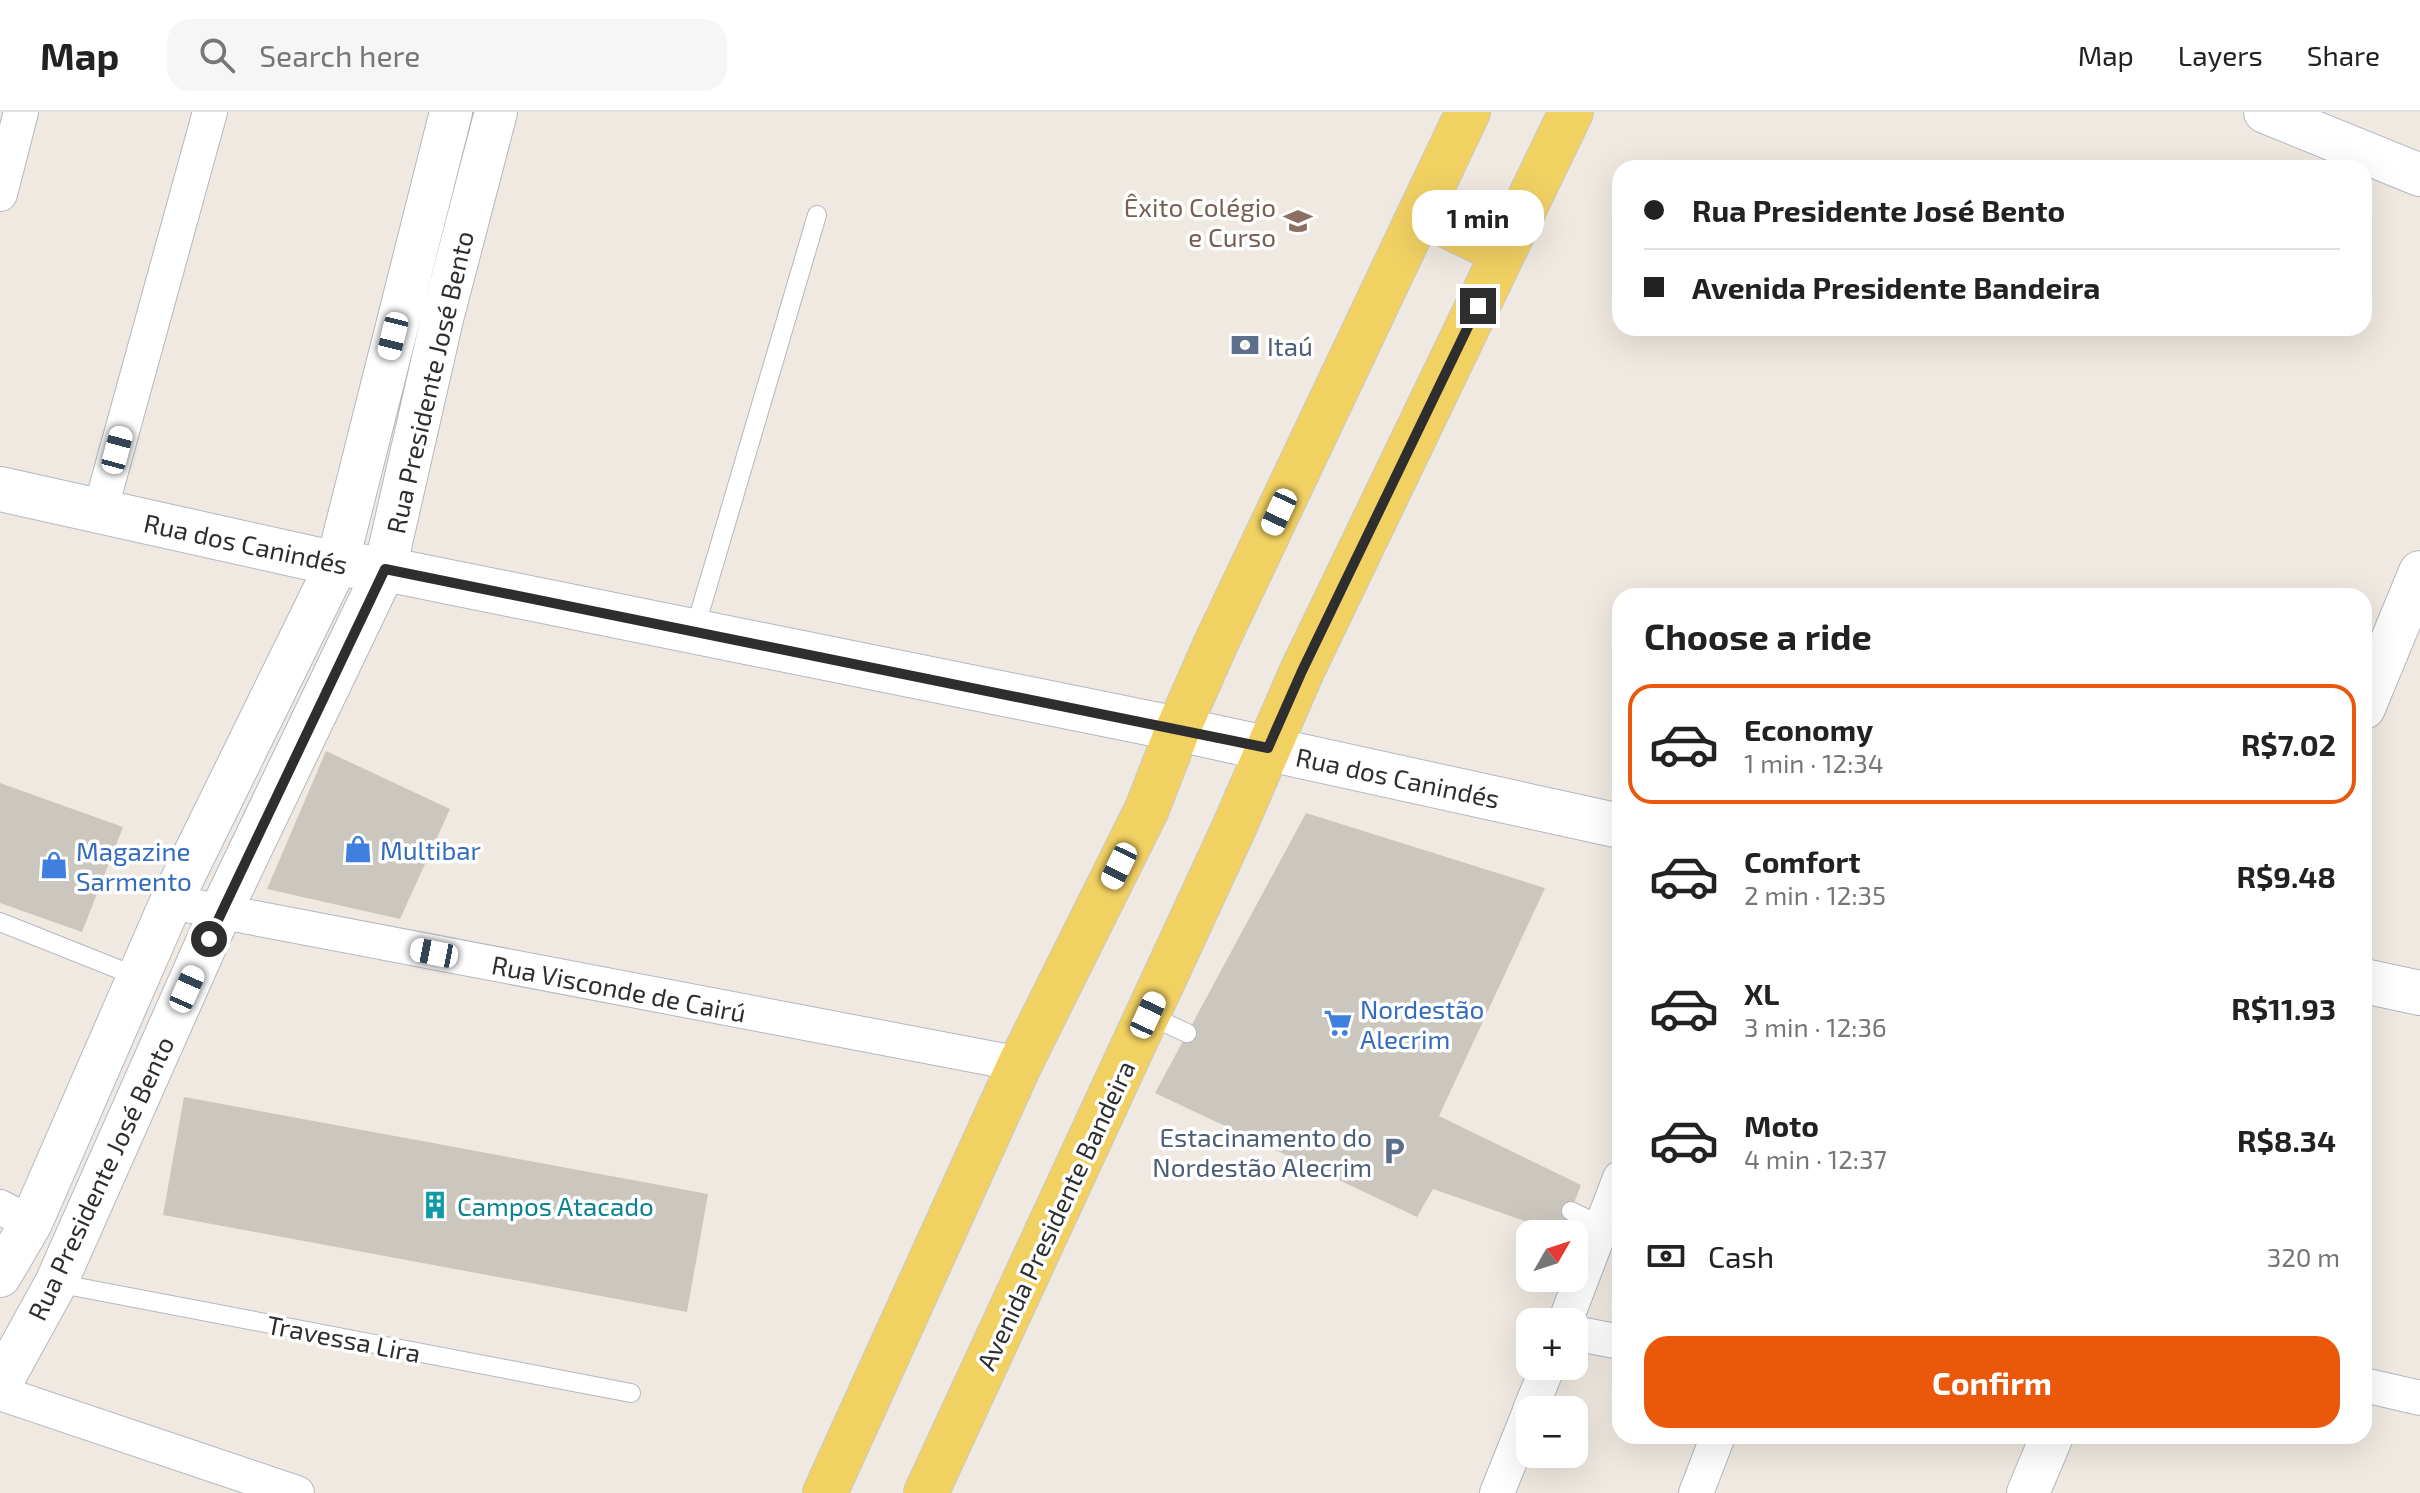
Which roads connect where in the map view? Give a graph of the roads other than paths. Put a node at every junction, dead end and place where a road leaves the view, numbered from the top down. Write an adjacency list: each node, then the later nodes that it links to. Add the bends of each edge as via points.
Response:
1 (21, 112): 9 (street)
2 (210, 112): 16 (street)
3 (451, 112): 13 (street, Rua Presidente José Bento)
4 (496, 112): 14 (street, Rua Presidente José Bento)
5 (1468, 112): 10 (main road)
6 (1571, 112): 12 (main road, Avenida Presidente Bandeira)
7 (2265, 112): 8 (street)
8 (2420, 175)
9 (0, 194)
10 (1421, 213): 12 (main road); 22 (main road)
11 (817, 215): 20 (lane)
12 (1503, 253): 23 (main road, Avenida Presidente Bandeira)
13 (400, 307): 14 (street); 17 (street, Rua Presidente José Bento)
14 (442, 319): 18 (street, Rua Presidente José Bento)
15 (0, 489): 16 (main road, Rua dos Canindés)
16 (100, 511): 17 (main road, Rua dos Canindés)
17 (337, 564): 18 (main road, Rua dos Canindés); 25 (street, Rua Presidente José Bento)
18 (385, 569): 20 (main road, Rua dos Canindés); 26 (street, Rua Presidente José Bento)
19 (2420, 572): 21 (street)
20 (694, 632): 22 (main road, Rua dos Canindés)
21 (2372, 689)
22 (1178, 729): 23 (main road, Rua dos Canindés); 34 (main road, via 1147,809)
23 (1268, 748): 24 (main road, Rua dos Canindés); 32 (main road, Avenida Presidente Bandeira)
24 (1612, 824)
25 (171, 902): 26 (street, Rua Visconde de Cairú); 28 (street, Rua Presidente José Bento)
26 (220, 913): 30 (street, Rua Presidente José Bento); 34 (street, Rua Visconde de Cairú)
27 (0, 922): 28 (lane)
28 (138, 977): 30 (street); 35 (street, Rua Presidente José Bento)
29 (2372, 983): 31 (main road)
30 (187, 989): 36 (street, Rua Presidente José Bento)
31 (2420, 993)
32 (1148, 1015): 33 (lane); 56 (main road, Avenida Presidente Bandeira)
33 (1187, 1033)
34 (1020, 1064): 55 (main road)
35 (71, 1129): 36 (street); 39 (street, Rua Presidente José Bento)
36 (117, 1146): 42 (street, Rua Presidente José Bento)
37 (1612, 1199): 40 (street)
38 (1571, 1211): 40 (lane)
39 (16, 1215): 41 (street, Rua Presidente José Bento)
40 (1602, 1226): 43 (street)
41 (0, 1276)
42 (56, 1283): 46 (street, Rua Presidente José Bento); 49 (lane, Travessa Lira)
43 (1570, 1308)
44 (1588, 1336): 45 (street)
45 (1612, 1340)
46 (0, 1385)
47 (2372, 1387): 50 (street)
48 (0, 1393): 54 (street)
49 (631, 1393)
50 (2420, 1398)
51 (1715, 1444): 58 (street)
52 (2049, 1444): 59 (street)
53 (1516, 1445): 57 (street)
54 (297, 1493)
55 (825, 1493)
56 (926, 1493)
57 (1497, 1493)
58 (1696, 1493)
59 (2028, 1493)

